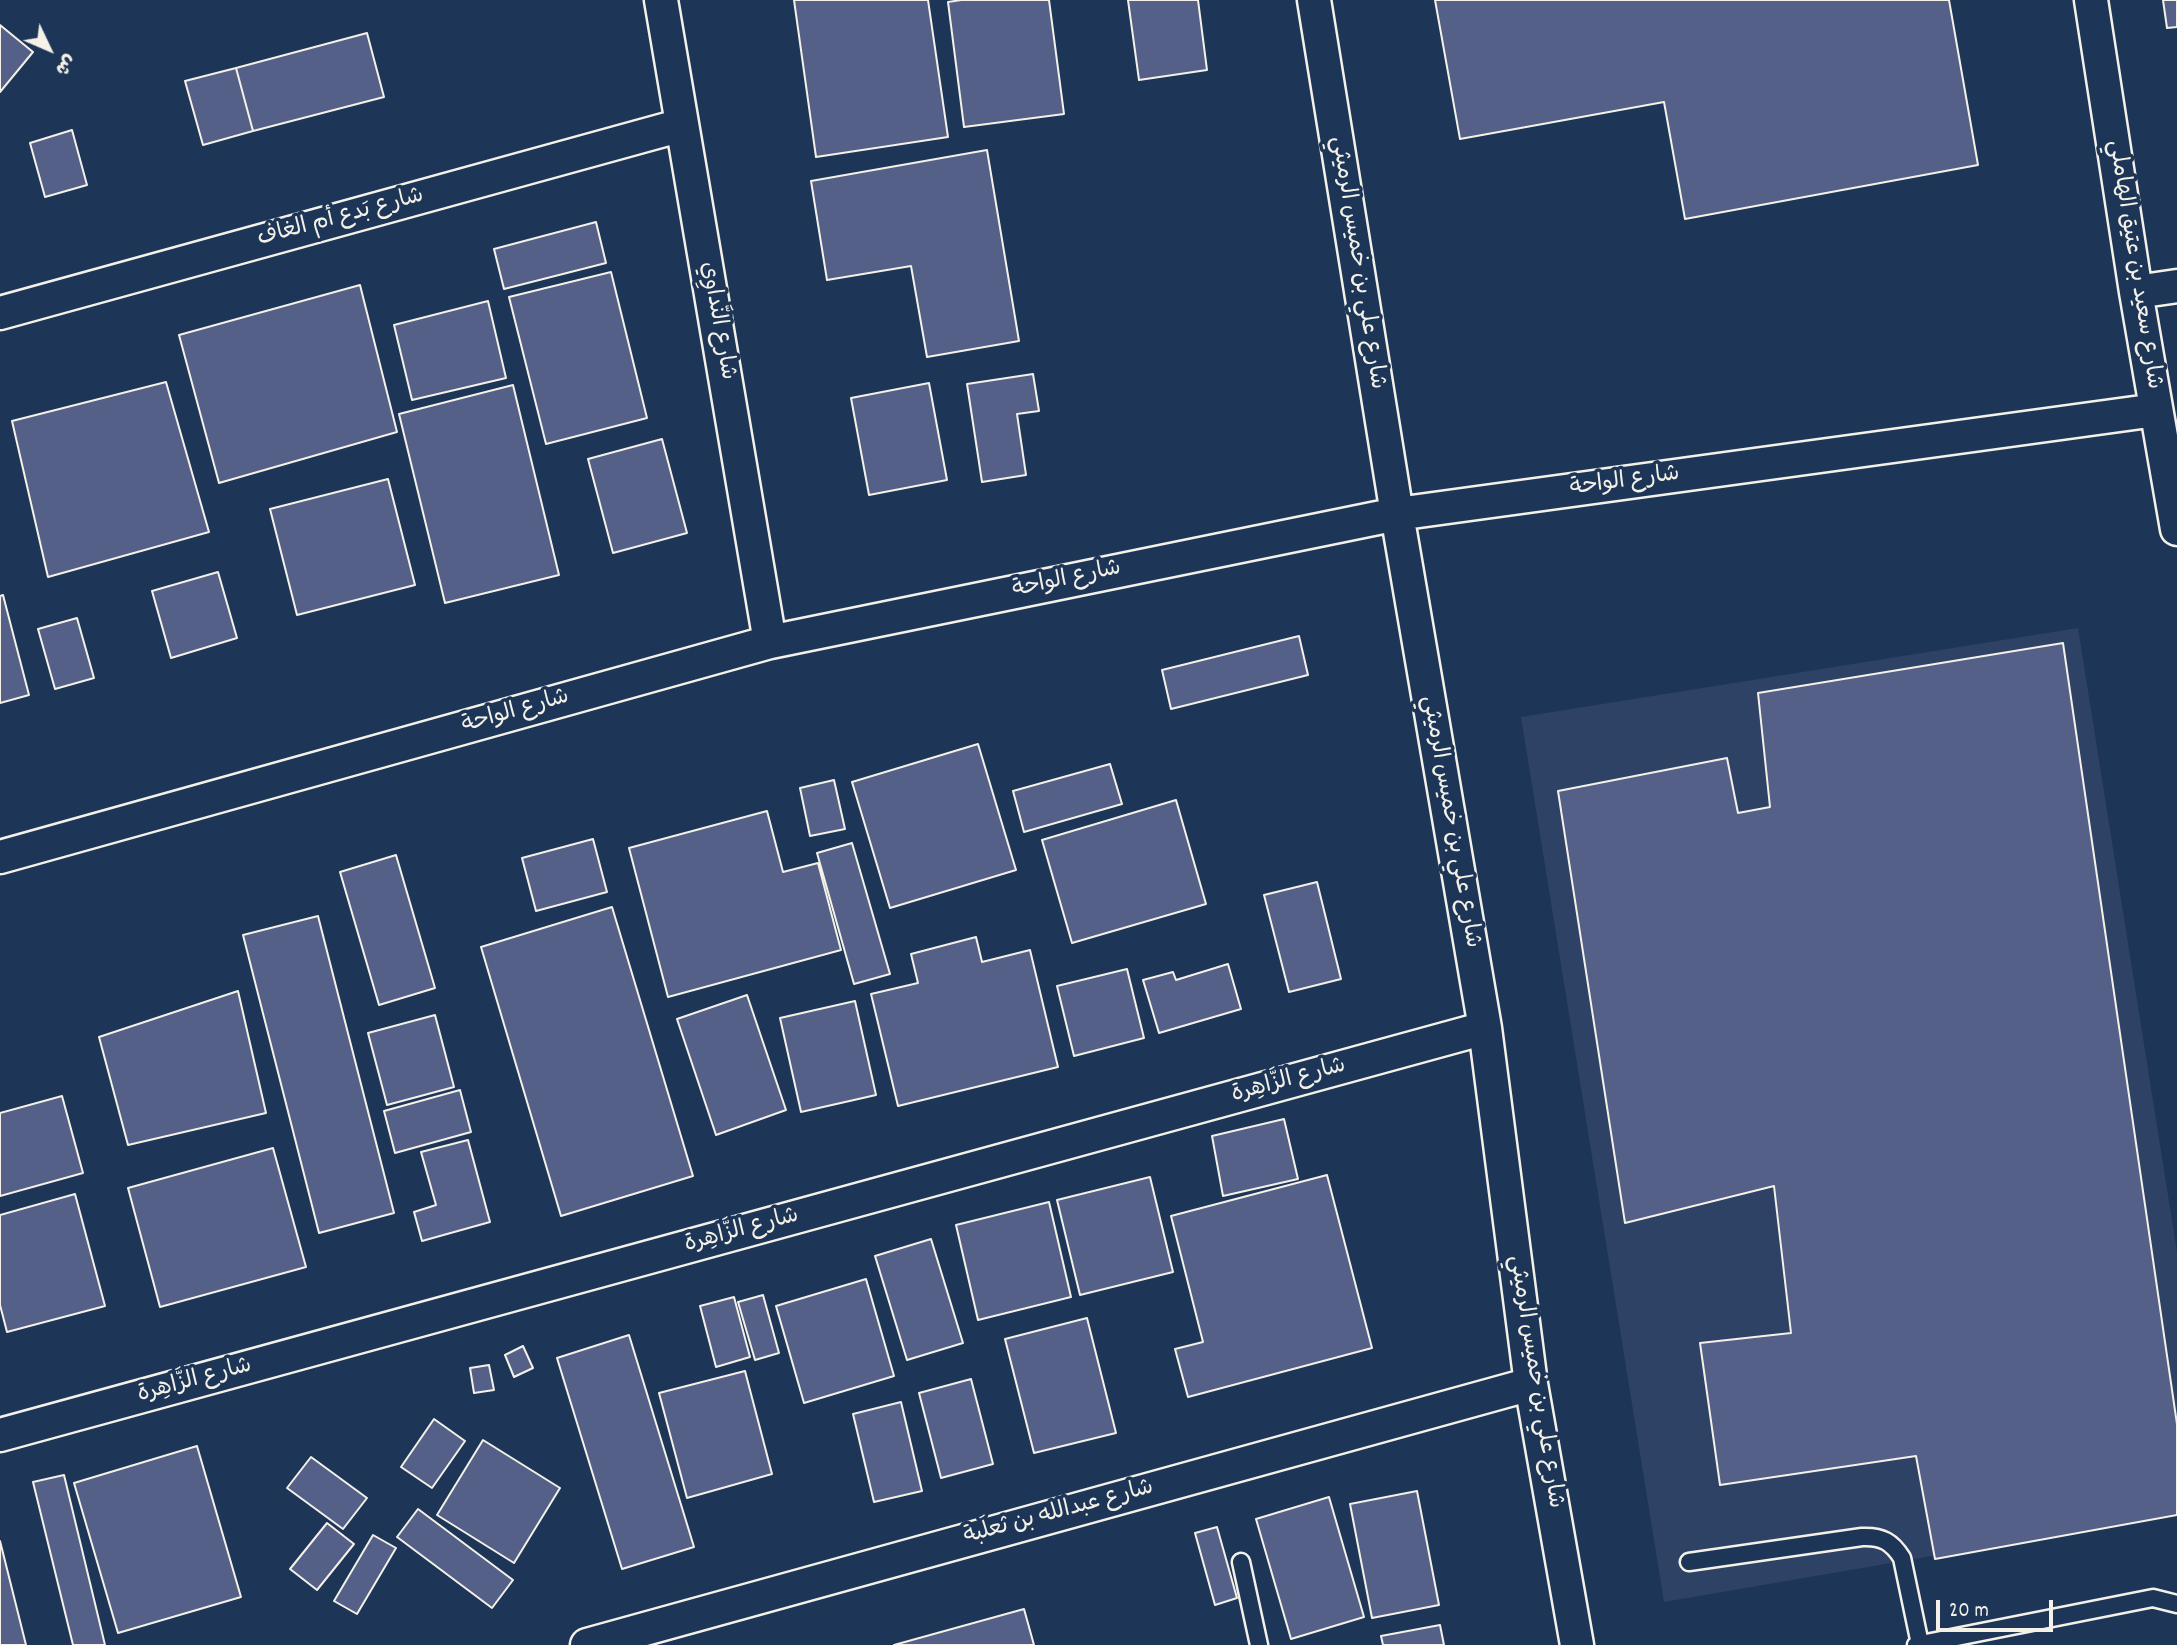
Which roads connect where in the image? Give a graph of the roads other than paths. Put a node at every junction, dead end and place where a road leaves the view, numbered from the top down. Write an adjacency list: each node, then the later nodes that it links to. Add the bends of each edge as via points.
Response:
1 (661, 0): 4 (street, شارع النَّداوِي)
2 (1314, 0): 9 (street, شارع علي بن خميس الرميثي)
3 (2091, 0): 6 (street, شارع سعيد بن عتيق الهاملي)
4 (682, 125): 7 (street, شارع بَدع أم الغاف); 11 (street, شارع النَّداوِي)
5 (2177, 286): 6 (street)
6 (2136, 292): 8 (street, شارع سعيد بن عتيق الهاملي)
7 (0, 313)
8 (2156, 410): 9 (street, شارع الواحة); 10 (street, شارع سعيد بن عتيق الهاملي)
9 (1397, 513): 11 (street, شارع الواحة); 13 (street, شارع علي بن خميس الرميثي)
10 (2177, 529)
11 (770, 642): 12 (street, شارع الواحة)
12 (0, 857)
13 (1485, 1028): 14 (street, شارع علي بن خميس الرميثي); 15 (street, شارع الزَّاهِرة)
14 (1531, 1384): 19 (street, شارع عبدالله بن ثعلَبة); 21 (street, شارع علي بن خميس الرميثي)
15 (0, 1435)
16 (1241, 1562): 20 (lane)
17 (1689, 1562): 22 (lane, via 1875,1536 1896,1548 1906,1570)
18 (2177, 1604): 22 (lane, via 2152,1598)
19 (587, 1645)
20 (1259, 1645)
21 (1577, 1645)
22 (1918, 1645)

